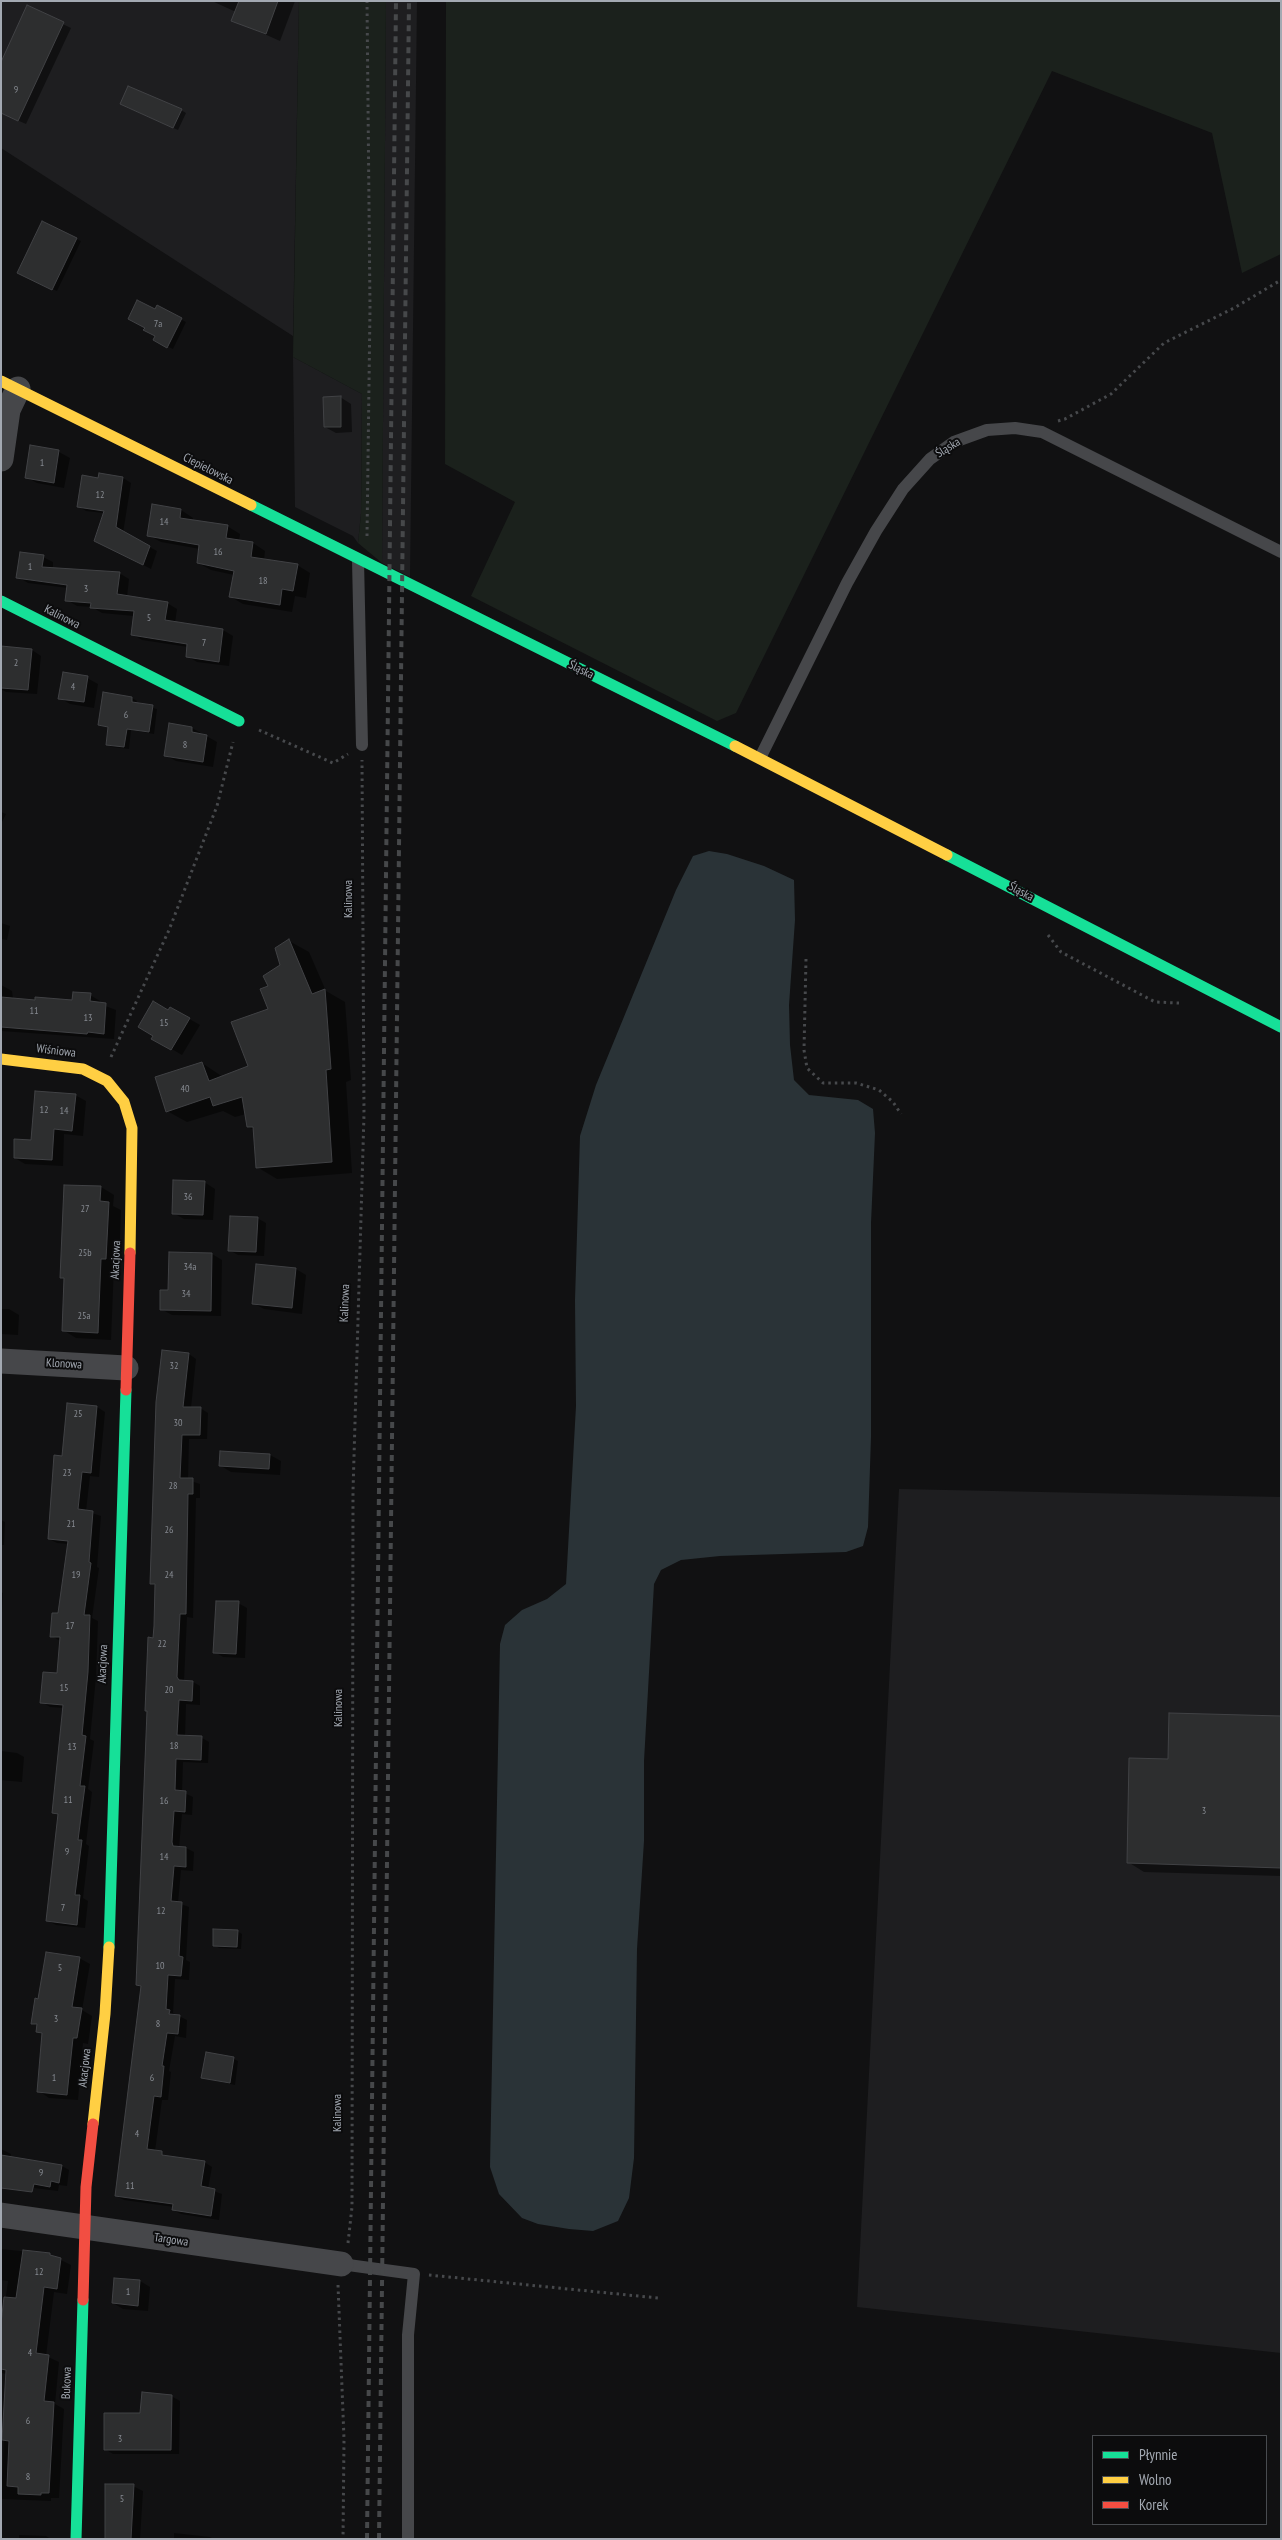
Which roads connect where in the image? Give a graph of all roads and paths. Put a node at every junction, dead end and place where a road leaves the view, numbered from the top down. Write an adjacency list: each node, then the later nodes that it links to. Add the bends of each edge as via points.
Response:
1 (367, 1): 7 (path, via 370,308 367,538)
2 (1281, 280): 4 (path, via 1164,343 1111,394 1065,419)
3 (10, 385): 5 (street); 7 (street, Ciepielowska)
4 (1015, 428): 6 (lane, Śląska, via 1042,432); 12 (lane, Śląska, via 987,430 954,442 930,459 903,489 847,583)
5 (1, 459)
6 (1281, 552)
7 (358, 560): 8 (street, Ciepielowska); 11 (lane)
8 (402, 582): 12 (street, Śląska)
9 (1, 601): 10 (street, Kalinowa)
10 (239, 721): 11 (path, via 333,763); 16 (path, via 213,815 169,930)
11 (362, 745): 23 (path, Kalinowa, via 364,1114 353,1491 352,2207 350,2238)
12 (760, 758): 14 (street, Śląska)
13 (806, 959): 18 (path, via 804,1050 807,1068 823,1083 856,1083 879,1090)
14 (1281, 1027)
15 (1, 1059): 16 (street, Wiśniowa, via 83,1069)
16 (102, 1078): 17 (street, Wiśniowa)
17 (124, 1102): 20 (street, Akacjowa, via 132,1128 133,1163)
18 (901, 1114)
19 (1, 1361): 20 (street, Klonowa)
20 (126, 1368): 22 (street, Akacjowa, via 109,1950)
21 (1, 2215): 22 (street, Targowa)
22 (85, 2227): 23 (street, Targowa); 26 (street, Bukowa)
23 (341, 2264): 24 (lane); 27 (path, Kalinowa, via 338,2273 344,2439)
24 (414, 2274): 25 (path); 28 (lane, via 408,2335)
25 (658, 2298)
26 (76, 2539)
27 (343, 2539)
28 (408, 2539)

